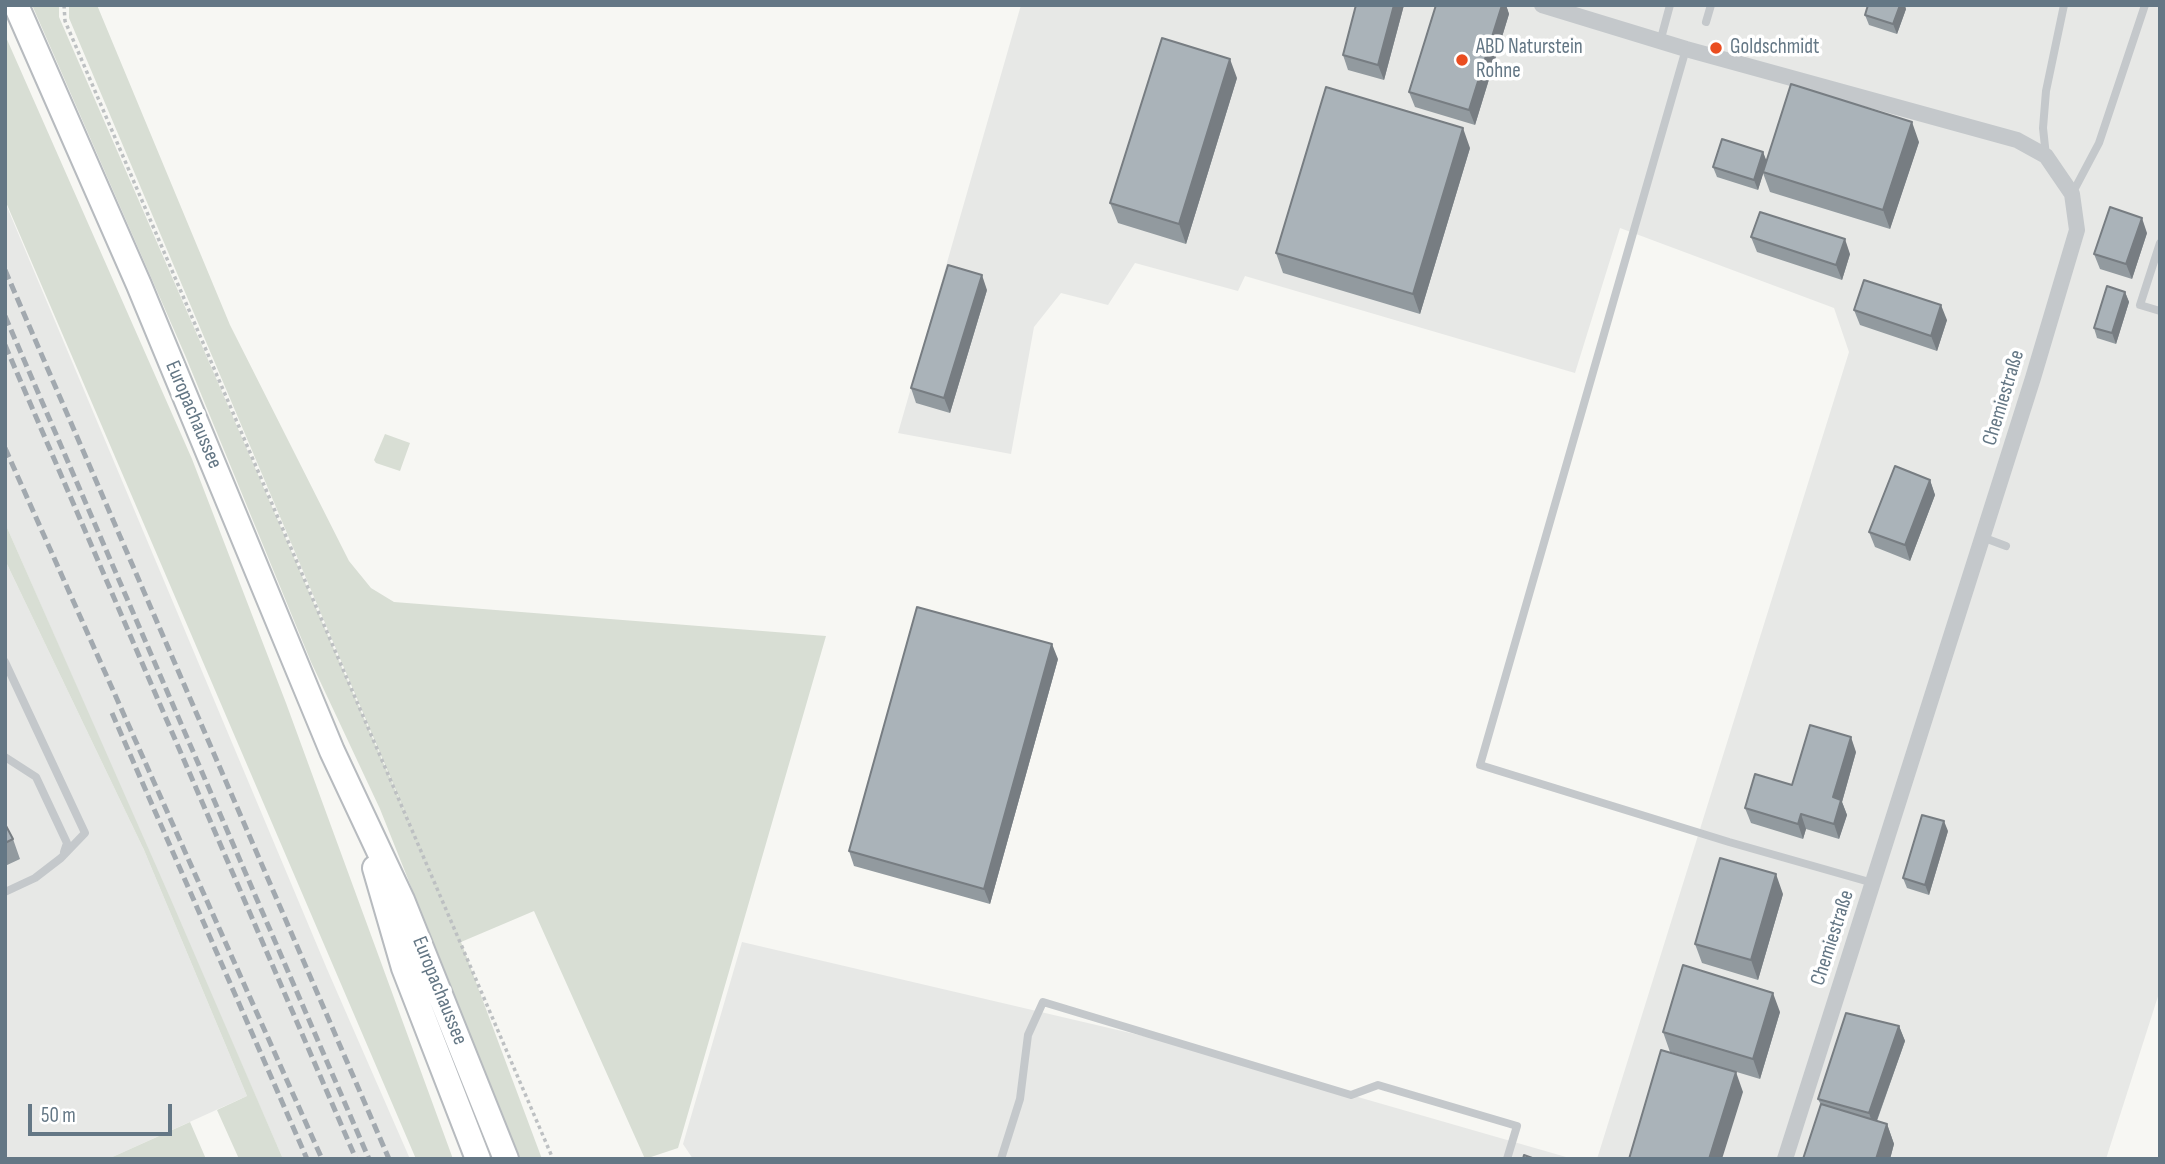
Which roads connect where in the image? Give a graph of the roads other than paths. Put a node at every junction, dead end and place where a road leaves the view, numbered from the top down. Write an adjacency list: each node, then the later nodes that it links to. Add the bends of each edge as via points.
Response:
1 (16, 5): 18 (main road, Europachaussee)
2 (1542, 5): 8 (street, Chemiestraße)
3 (1670, 5): 8 (lane)
4 (1711, 5): 7 (lane)
5 (2064, 5): 10 (lane, via 2046,91)
6 (2145, 5): 11 (lane, via 2099,143)
7 (1706, 22)
8 (1660, 42): 9 (street, Chemiestraße)
9 (1686, 49): 10 (street, Chemiestraße, via 2017,140); 20 (lane, via 1479,765)
10 (2046, 156): 11 (street, Chemiestraße)
11 (2072, 194): 14 (street, Chemiestraße, via 2077,230)
12 (2160, 243): 13 (lane, via 2140,305)
13 (2160, 312)
14 (1982, 537): 15 (lane); 20 (street, Chemiestraße)
15 (2006, 546)
16 (5, 662): 19 (lane, via 85,833)
17 (5, 757): 19 (lane, via 36,777 67,843)
18 (366, 826): 22 (main road, Europachaussee, via 404,968); 23 (main road, Europachaussee, via 402,900)
19 (61, 859): 21 (lane)
20 (1873, 883): 26 (street, Chemiestraße)
21 (5, 892)
22 (478, 1159)
23 (506, 1159)
24 (1001, 1159): 25 (lane, via 1020,1099 1028,1035 1042,1002 1351,1096 1378,1084 1517,1126)
25 (1507, 1159)
26 (1785, 1159)

